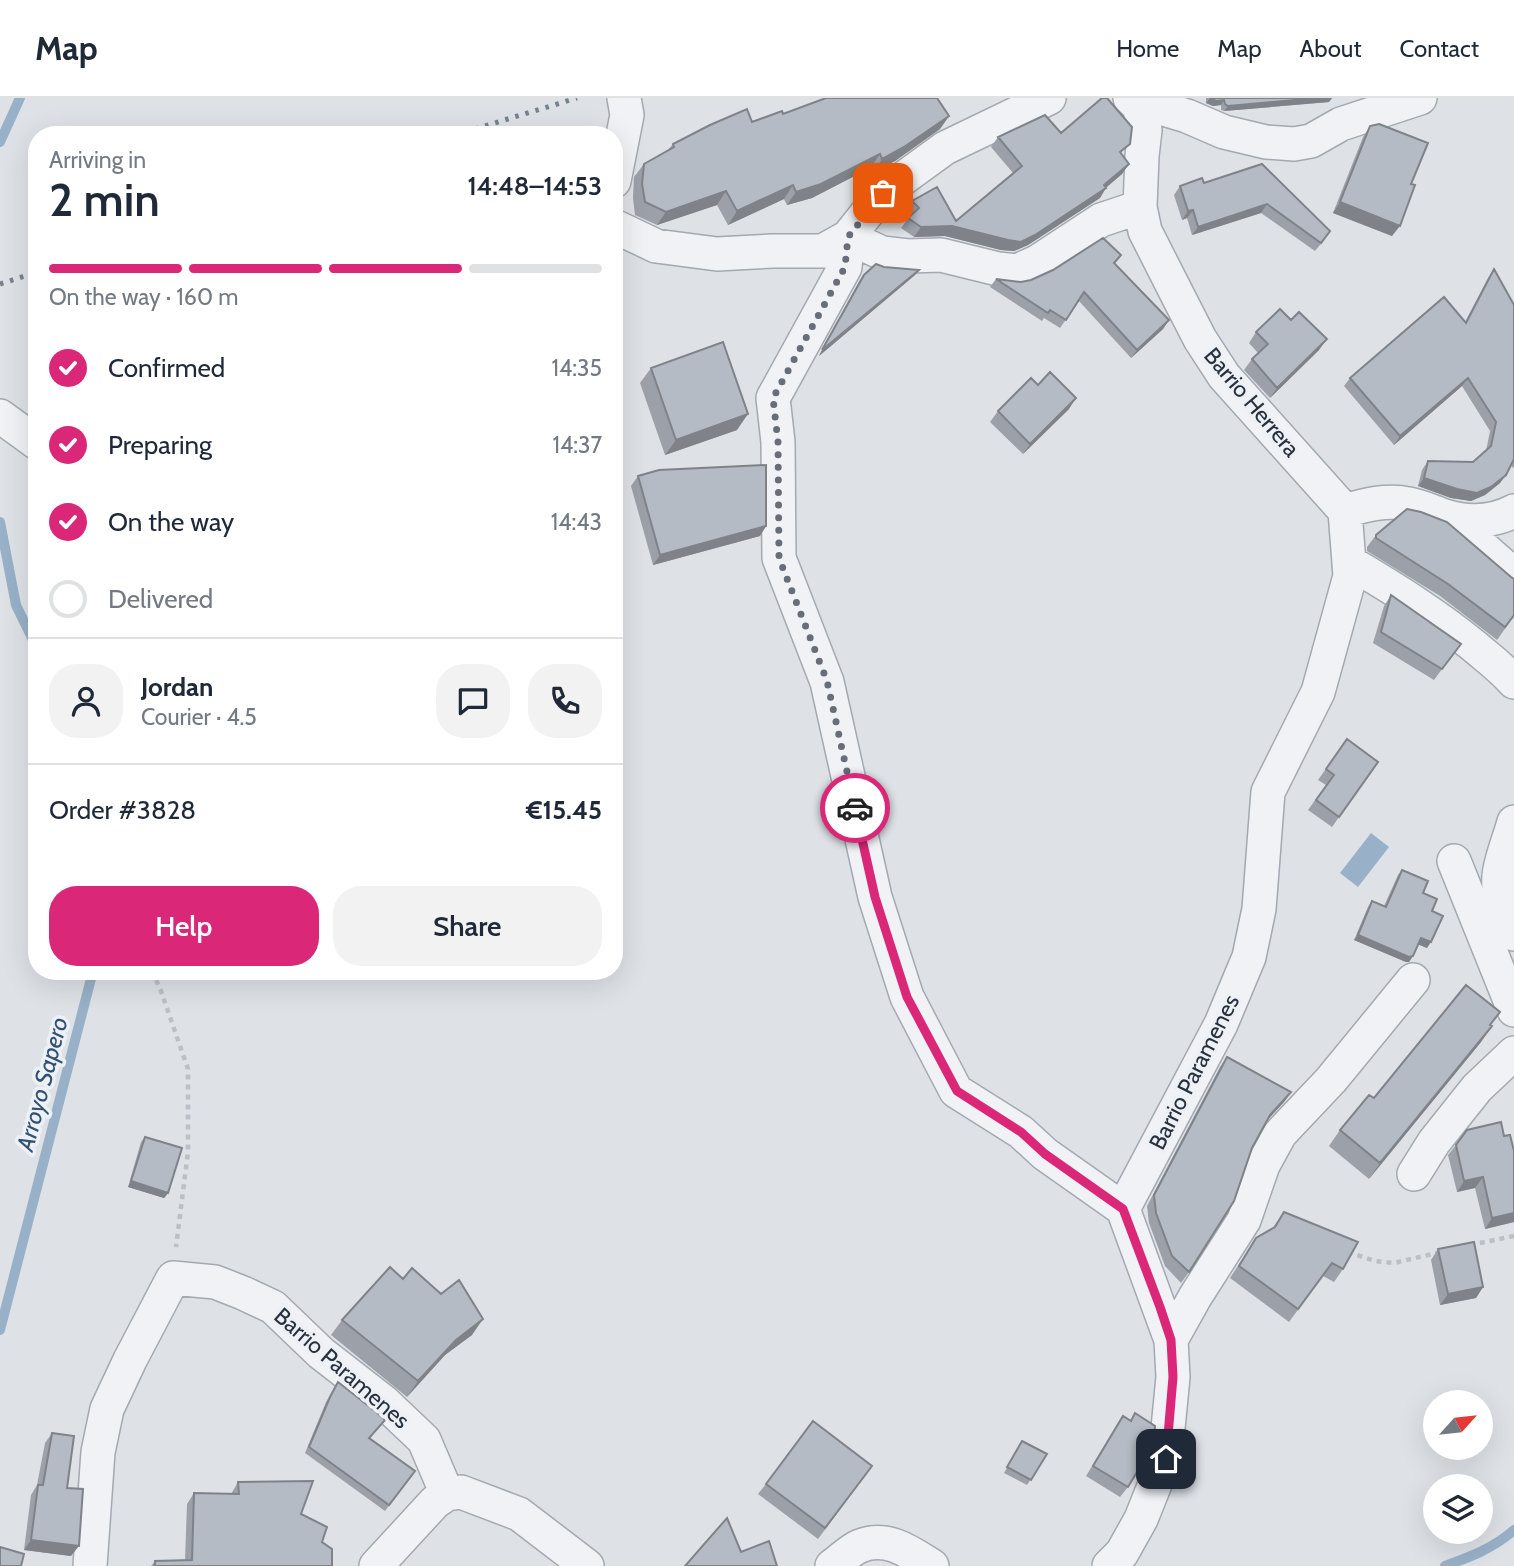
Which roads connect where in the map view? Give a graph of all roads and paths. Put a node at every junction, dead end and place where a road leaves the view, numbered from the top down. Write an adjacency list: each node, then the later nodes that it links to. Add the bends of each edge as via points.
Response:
1 (624, 98): 5 (street)
2 (1049, 98): 8 (street, via 945,148 883,193)
3 (1420, 98): 4 (street, Barrio Herrera, via 1294,144 1234,134)
4 (1135, 102): 6 (street, Barrio Herrera, via 1145,130)
5 (623, 135)
6 (1140, 207): 8 (street, via 1101,219 1017,271 941,255 882,253); 11 (street, Barrio Herrera, via 1145,231 1224,376)
7 (623, 230): 8 (street, via 656,246 717,254 823,251)
8 (848, 237): 25 (street, via 845,267 773,398 779,558 827,681 875,897 907,997 957,1091 1021,1132)
9 (0, 416): 10 (street)
10 (28, 436)
11 (1345, 511): 13 (street, via 1374,503 1407,503); 14 (street)
12 (1514, 511): 13 (street, via 1474,521)
13 (1448, 517): 15 (street)
14 (1349, 562): 16 (street, via 1448,625); 25 (street, Barrio Paramenes, via 1350,576 1318,692 1268,792 1259,909 1249,957 1221,1024)
15 (1514, 575)
16 (1514, 682)
17 (1514, 822): 19 (street, via 1499,874 1500,896)
18 (1454, 861): 22 (street)
19 (1514, 934)
20 (156, 980): 30 (path, via 188,1069 188,1152)
21 (1413, 980): 31 (street, via 1280,1134 1263,1165 1244,1220)
22 (1514, 1010)
23 (1514, 1053): 24 (street, via 1477,1088)
24 (1414, 1174)
25 (1123, 1209): 31 (street)
26 (1514, 1236): 27 (path)
27 (1465, 1247)
28 (1452, 1249): 29 (path, via 1394,1263)
29 (1346, 1251)
30 (173, 1278): 32 (street, Barrio Paramenes, via 215,1282 273,1307 424,1440); 33 (street, via 107,1409 98,1452)
31 (1171, 1340): 38 (street, via 1173,1377 1166,1459 1141,1519)
32 (447, 1494): 34 (street); 35 (street, via 461,1492 519,1514)
33 (90, 1566)
34 (376, 1566)
35 (587, 1566)
36 (832, 1566): 37 (street, via 858,1547 879,1541)
37 (932, 1566)
38 (1109, 1566)

